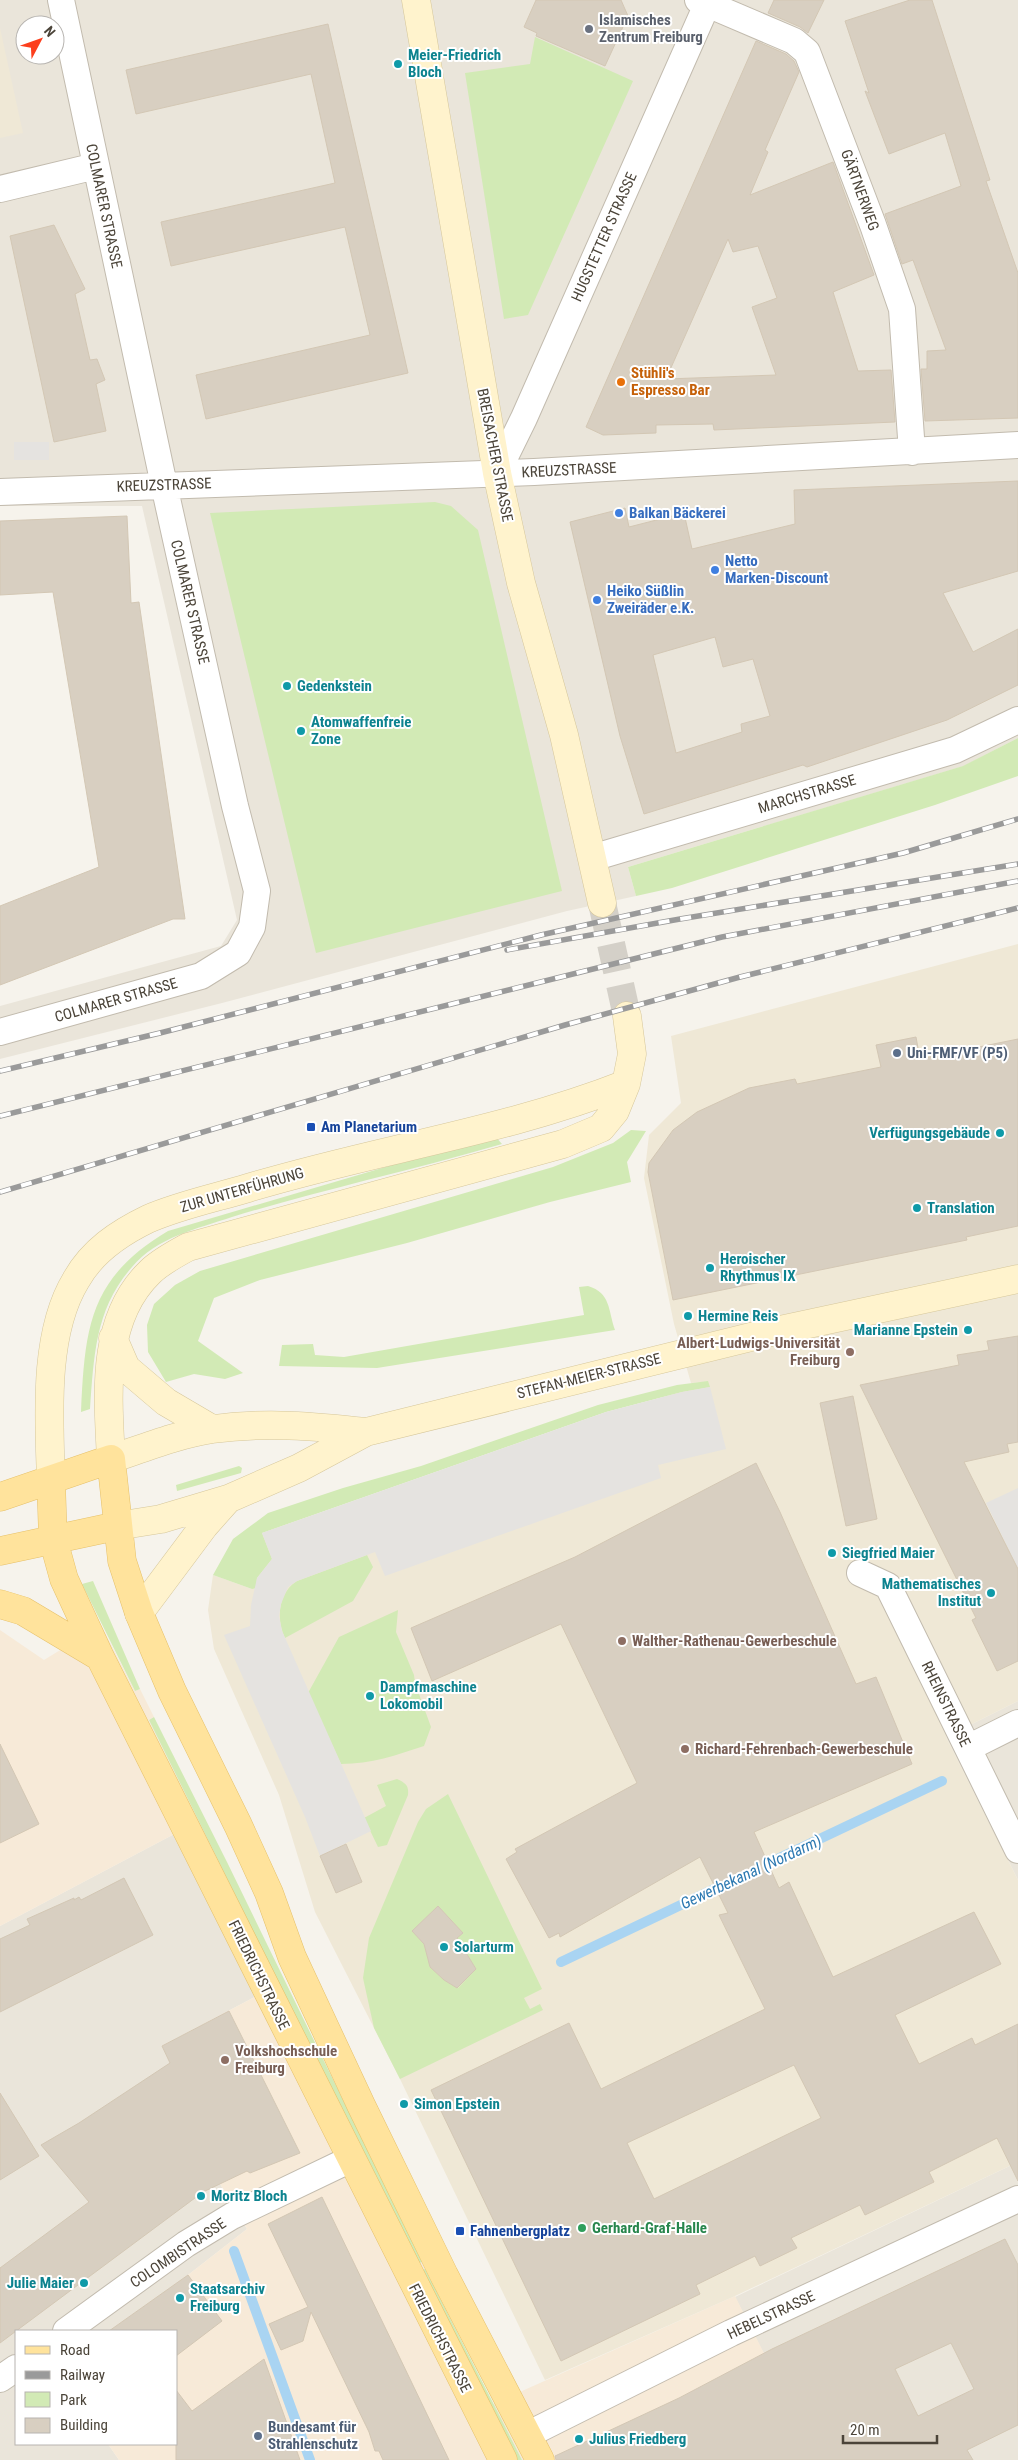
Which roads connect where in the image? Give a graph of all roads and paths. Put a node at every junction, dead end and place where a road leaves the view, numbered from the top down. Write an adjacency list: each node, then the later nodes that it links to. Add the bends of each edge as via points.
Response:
1 (60, 0): 4 (street, COLMARER STRASSE)
2 (416, 0): 8 (main road, BREISACHER STRASSE)
3 (705, 1): 7 (street, GÄRTNERWEG, via 794,41 807,52 902,309); 8 (street, HUGSTETTER STRASSE, via 524,418)
4 (96, 166): 5 (street); 9 (street, COLMARER STRASSE)
5 (0, 189)
6 (1018, 445): 7 (street, KREUZSTRASSE)
7 (912, 452): 8 (street, KREUZSTRASSE)
8 (497, 472): 9 (street, KREUZSTRASSE); 12 (main road, BREISACHER STRASSE, via 521,583 564,735)
9 (164, 485): 10 (street, KREUZSTRASSE); 15 (street, COLMARER STRASSE, via 257,891 252,927 238,953 202,976)
10 (0, 492)
11 (1018, 720): 12 (street, MARCHSTRASSE, via 955,750)
12 (592, 858): 13 (main road, BREISACHER STRASSE)
13 (602, 903)
14 (627, 1016): 16 (main road, via 632,1054)
15 (0, 1032)
16 (626, 1084): 18 (main road, via 615,1111 601,1128 582,1137 188,1247 150,1272 127,1301); 22 (main road, ZUR UNTERFÜHRUNG, via 541,1114 312,1170 180,1207 118,1236 101,1248 84,1267 57,1325 51,1390)
17 (1018, 1279): 20 (main road, STEFAN-MEIER-STRASSE, via 770,1332)
18 (113, 1338): 19 (main road, via 126,1368 166,1402); 21 (main road, via 109,1417)
19 (212, 1430): 20 (main road, STEFAN-MEIER-STRASSE, via 273,1424); 21 (main road, STEFAN-MEIER-STRASSE)
20 (366, 1432): 24 (main road, STEFAN-MEIER-STRASSE, via 299,1468)
21 (111, 1460): 22 (main road); 25 (main road)
22 (51, 1480): 23 (main road); 26 (main road, FRIEDRICHSTRASSE)
23 (0, 1497)
24 (228, 1499): 25 (main road, STEFAN-MEIER-STRASSE, via 161,1519); 30 (main road)
25 (117, 1526): 26 (main road); 30 (main road, via 122,1560)
26 (53, 1539): 27 (main road); 31 (main road, FRIEDRICHSTRASSE, via 64,1579)
27 (0, 1551)
28 (860, 1573): 33 (street, RHEINSTRASSE, via 888,1586)
29 (0, 1604): 31 (main road, via 23,1611)
30 (139, 1613): 40 (main road, via 172,1691 269,1894 292,1958 444,2276)
31 (100, 1657): 35 (main road, FRIEDRICHSTRASSE)
32 (1018, 1723): 33 (street)
33 (968, 1748): 34 (street, RHEINSTRASSE)
34 (1018, 1850)
35 (351, 2159): 37 (street, COLOMBISTRASSE, via 232,2216); 41 (main road, FRIEDRICHSTRASSE)
36 (1018, 2199): 40 (street, HEBELSTRASSE, via 731,2333)
37 (67, 2330)
38 (15, 2369): 39 (street)
39 (0, 2380)
40 (526, 2435): 42 (main road)
41 (503, 2460)
42 (540, 2460)

